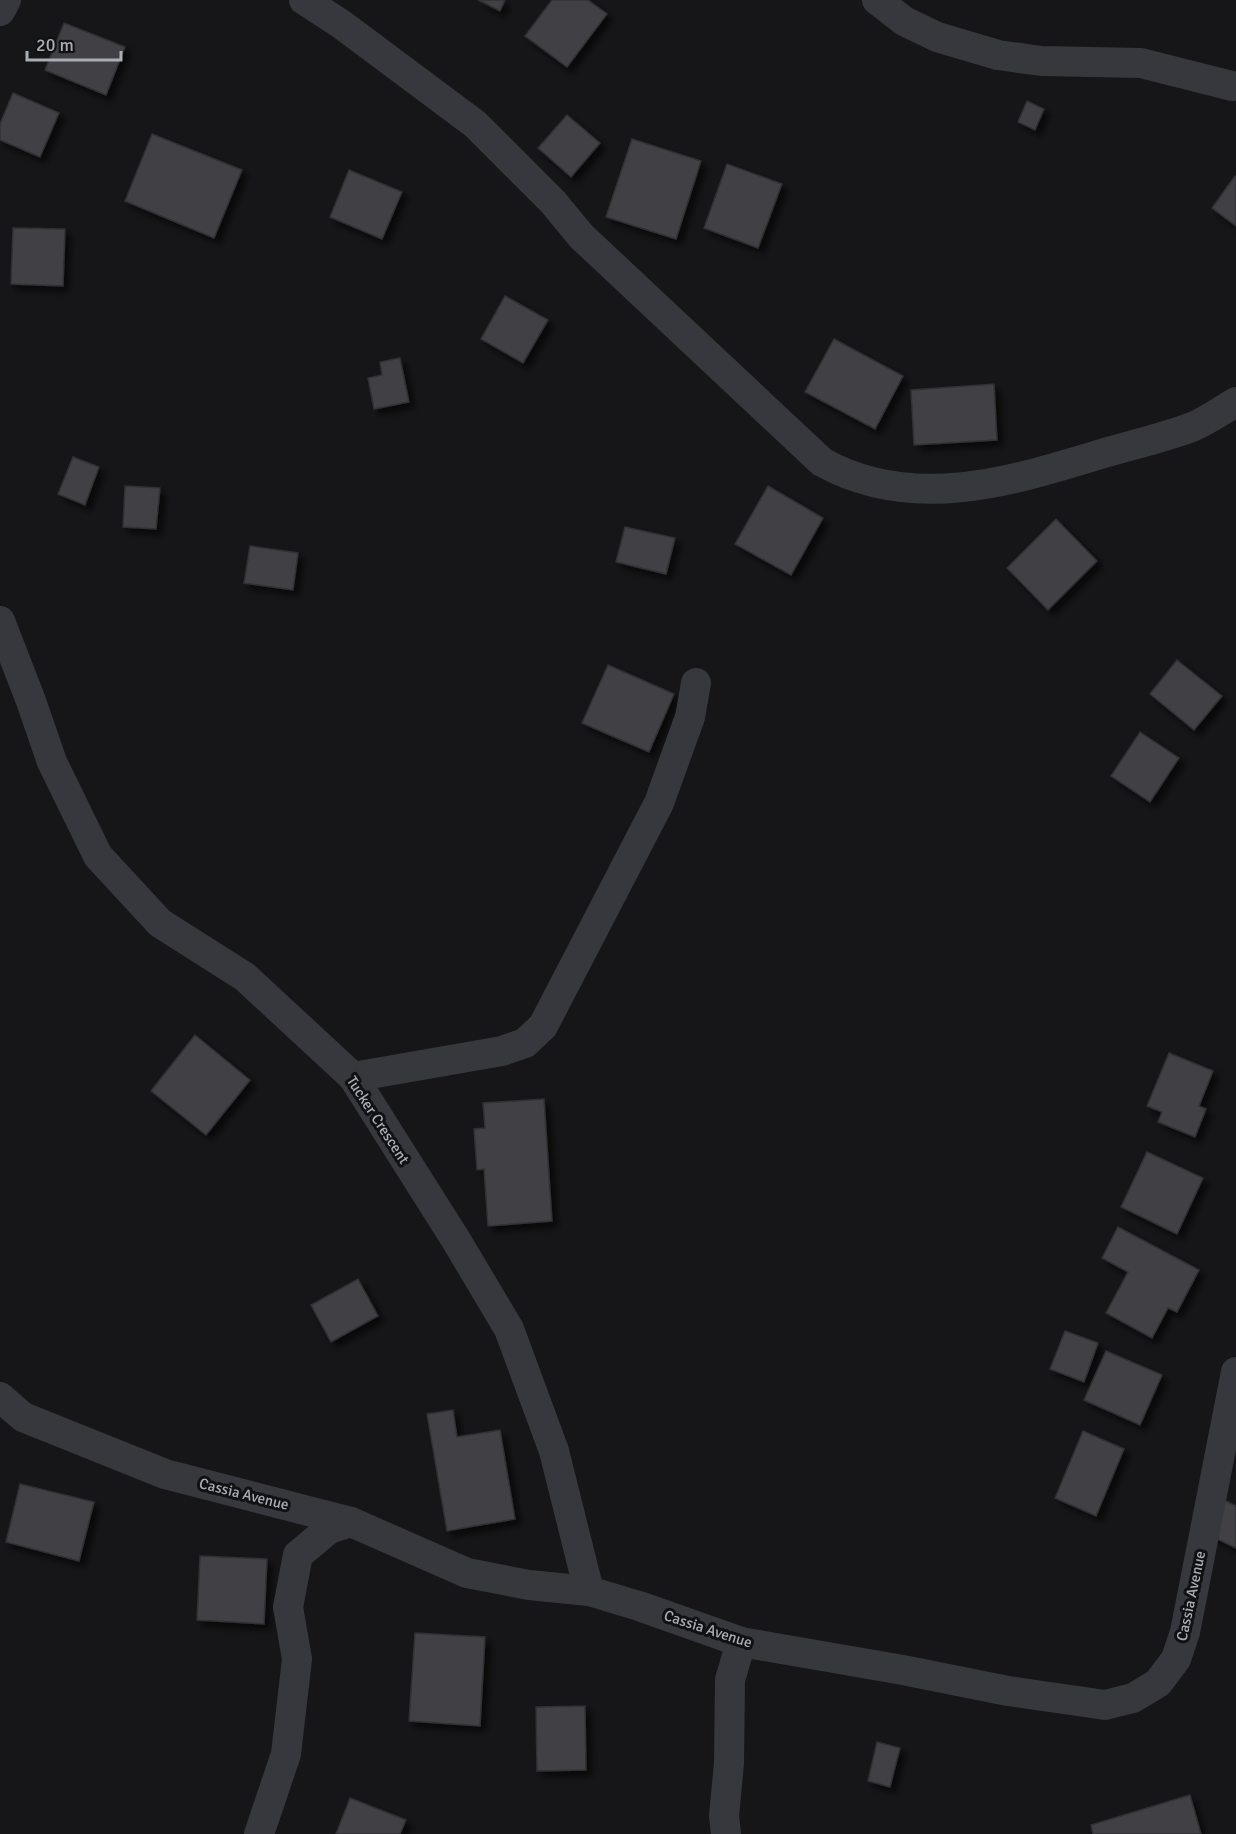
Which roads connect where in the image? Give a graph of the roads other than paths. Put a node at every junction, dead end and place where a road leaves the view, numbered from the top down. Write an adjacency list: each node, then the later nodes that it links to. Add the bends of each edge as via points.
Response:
1 (6, 0): 4 (street)
2 (304, 0): 6 (street, via 475,124 553,202 581,236 822,462 840,471 895,487 974,485 1031,475 1194,426)
3 (877, 0): 5 (street, via 904,21 937,37 998,55 1041,61 1142,63)
4 (0, 11)
5 (1232, 86)
6 (1236, 402)
7 (0, 621): 9 (street, Tucker Crescent, via 52,762 98,856 160,923 245,977)
8 (696, 683): 9 (street, via 690,717 660,803 543,1026 525,1043 501,1051)
9 (353, 1077): 13 (street, Tucker Crescent, via 509,1329 554,1451)
10 (1236, 1372): 14 (street, Cassia Avenue, via 1182,1641 1176,1659 1158,1683 1133,1698 1105,1705)
11 (0, 1397): 12 (street, Cassia Avenue, via 23,1417 165,1474)
12 (351, 1522): 13 (street, Cassia Avenue, via 466,1573); 15 (street, via 328,1529 298,1555 288,1607 297,1659 289,1734)
13 (589, 1591): 14 (street, Cassia Avenue)
14 (741, 1642): 16 (street, via 730,1680)
15 (259, 1834)
16 (726, 1834)

